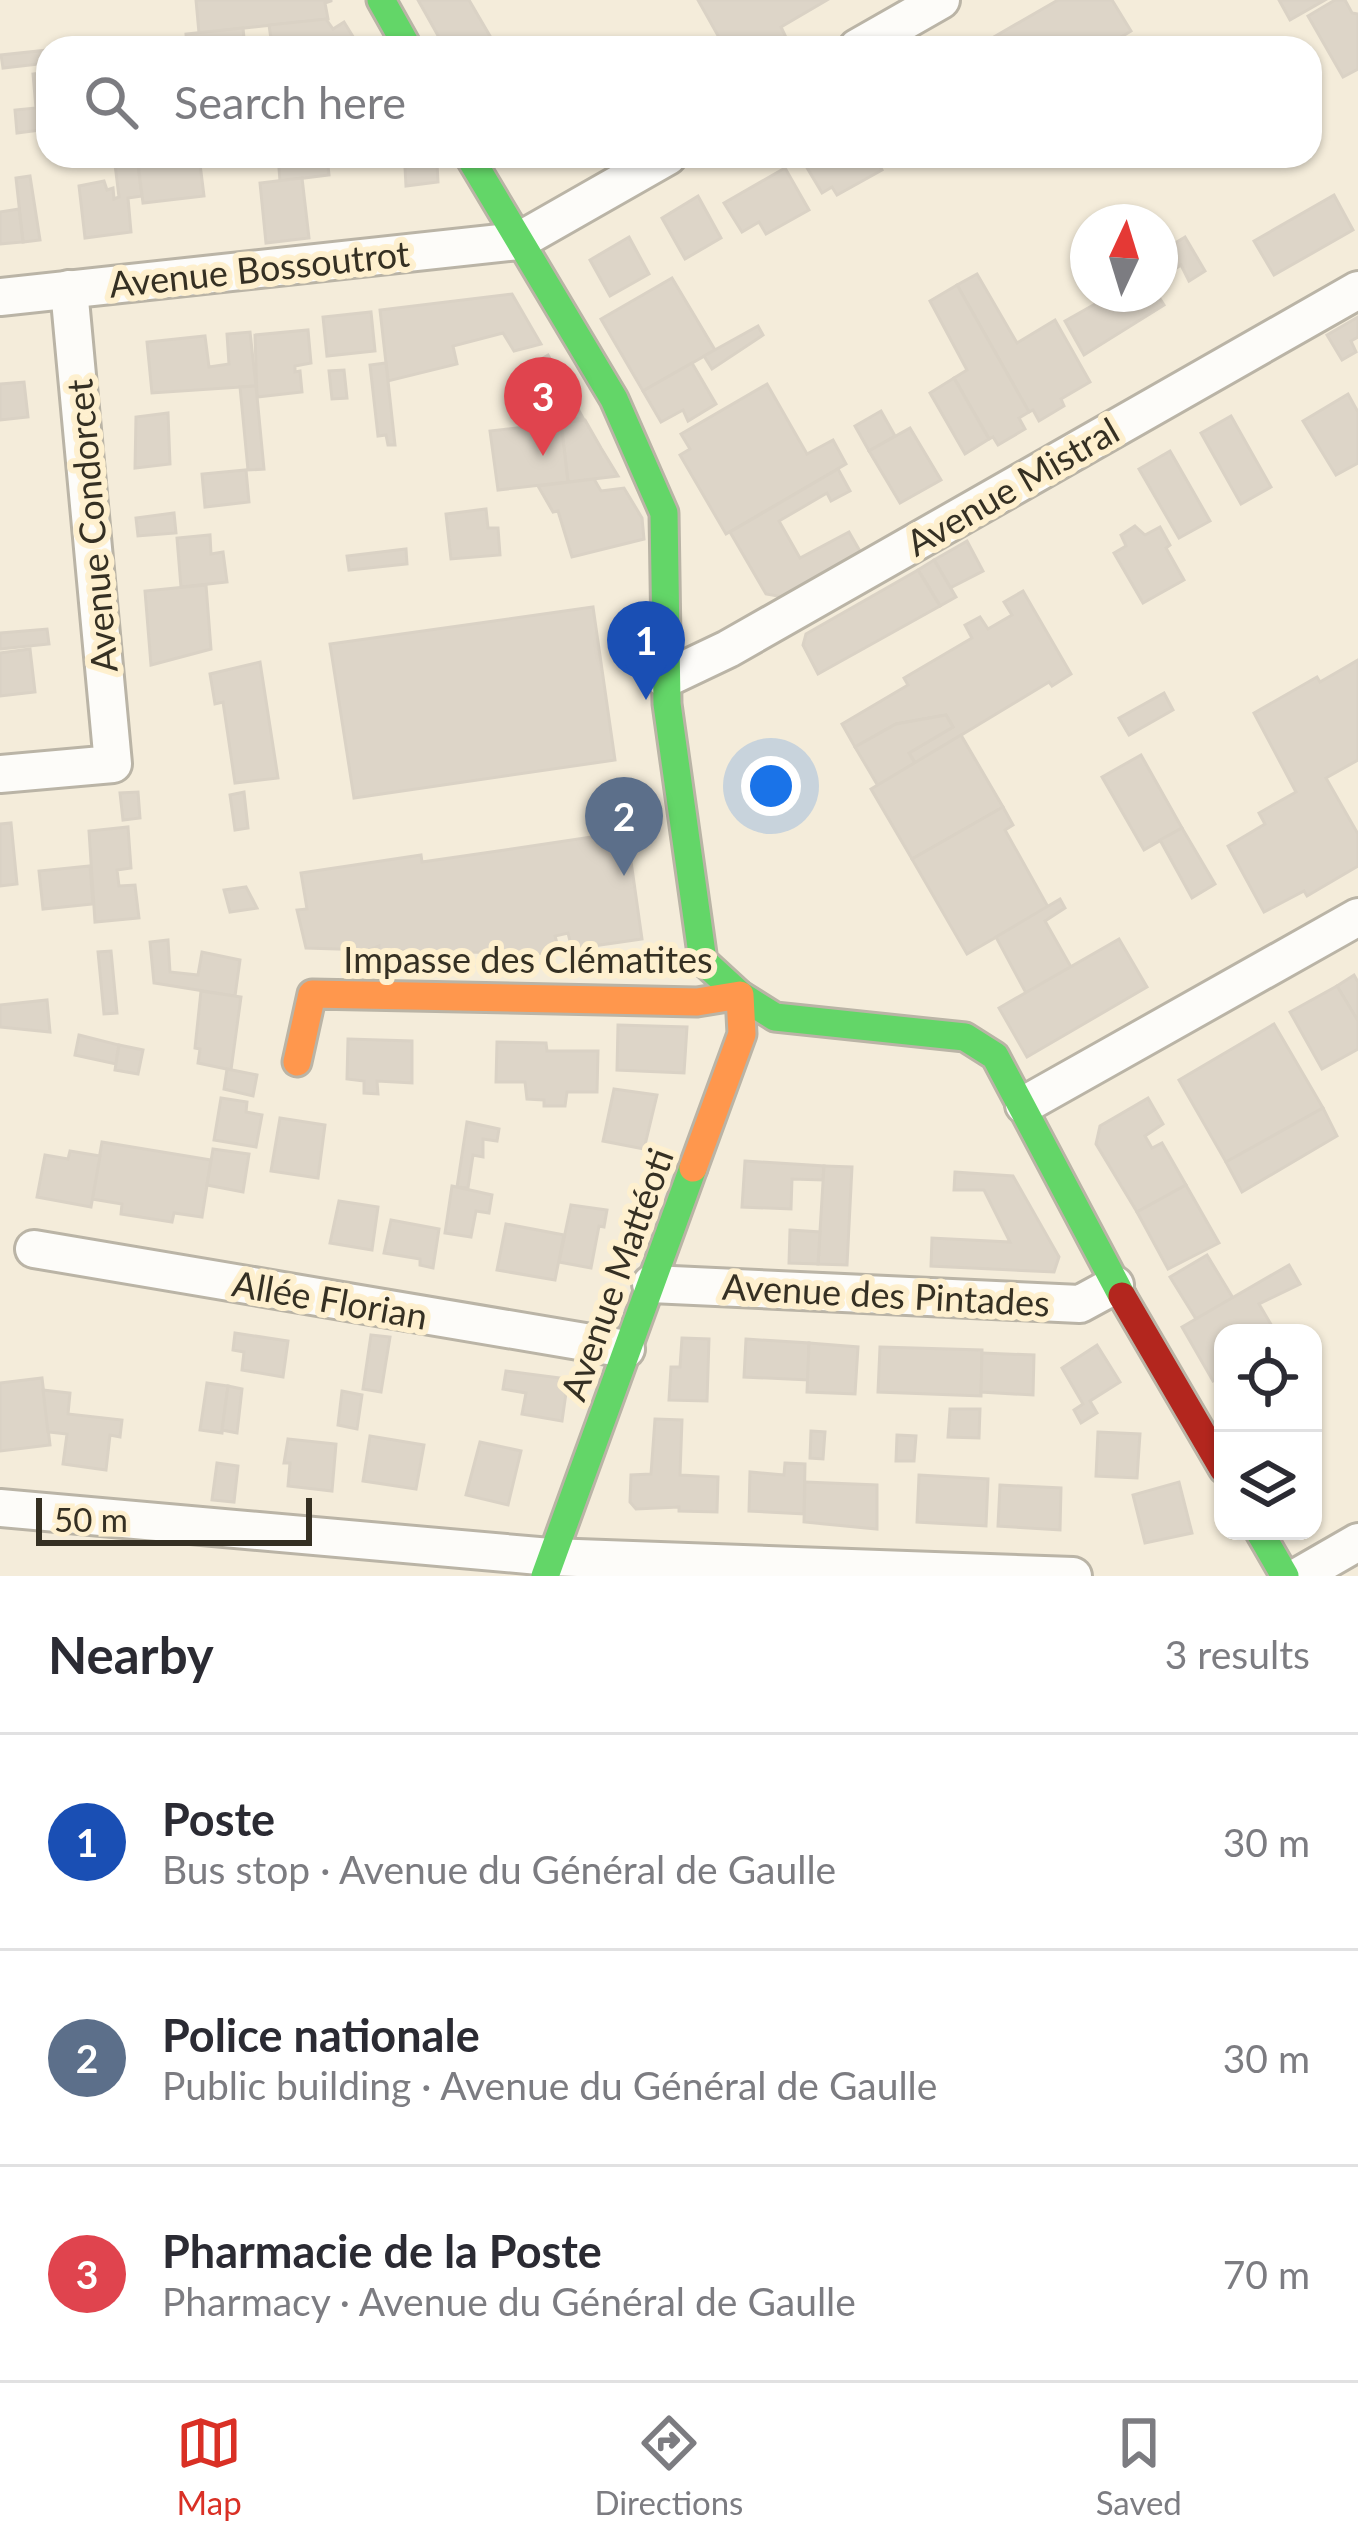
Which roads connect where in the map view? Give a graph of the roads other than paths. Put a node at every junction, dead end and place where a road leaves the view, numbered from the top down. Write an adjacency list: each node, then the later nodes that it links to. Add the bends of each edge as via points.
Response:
1 (381, 0): 3 (street)
2 (941, 0): 4 (street)
3 (401, 36)
4 (878, 36)
5 (477, 168): 7 (street)
6 (647, 168): 7 (street)
7 (519, 241): 8 (street, Avenue Bossoutrot); 11 (street, via 614,399 664,513)
8 (69, 289): 10 (street, Avenue Bossoutrot); 12 (street, Avenue Condorcet, via 113,764)
9 (1358, 290): 11 (street, Avenue Mistral)
10 (0, 297)
11 (665, 679): 14 (street, via 703,961)
12 (0, 774)
13 (1358, 917): 16 (street)
14 (740, 995): 15 (street, Impasse des Clématites, via 697,1001 312,994); 16 (street, via 775,1017 965,1037 994,1056); 18 (street, Avenue Mattéoti, via 742,1034)
15 (297, 1062)
16 (1024, 1105): 19 (street)
17 (34, 1249): 20 (street, Allée Florian)
18 (651, 1283): 19 (street, Avenue des Pintades, via 1080,1304); 20 (street, Avenue Mattéoti)
19 (1115, 1285): 21 (street)
20 (626, 1349): 25 (street, Avenue Mattéoti)
21 (1214, 1454)
22 (0, 1508): 25 (street)
23 (1264, 1540): 27 (street)
24 (1358, 1542): 28 (street)
25 (548, 1567): 26 (street)
26 (1073, 1576)
27 (1285, 1576)
28 (1299, 1576)

